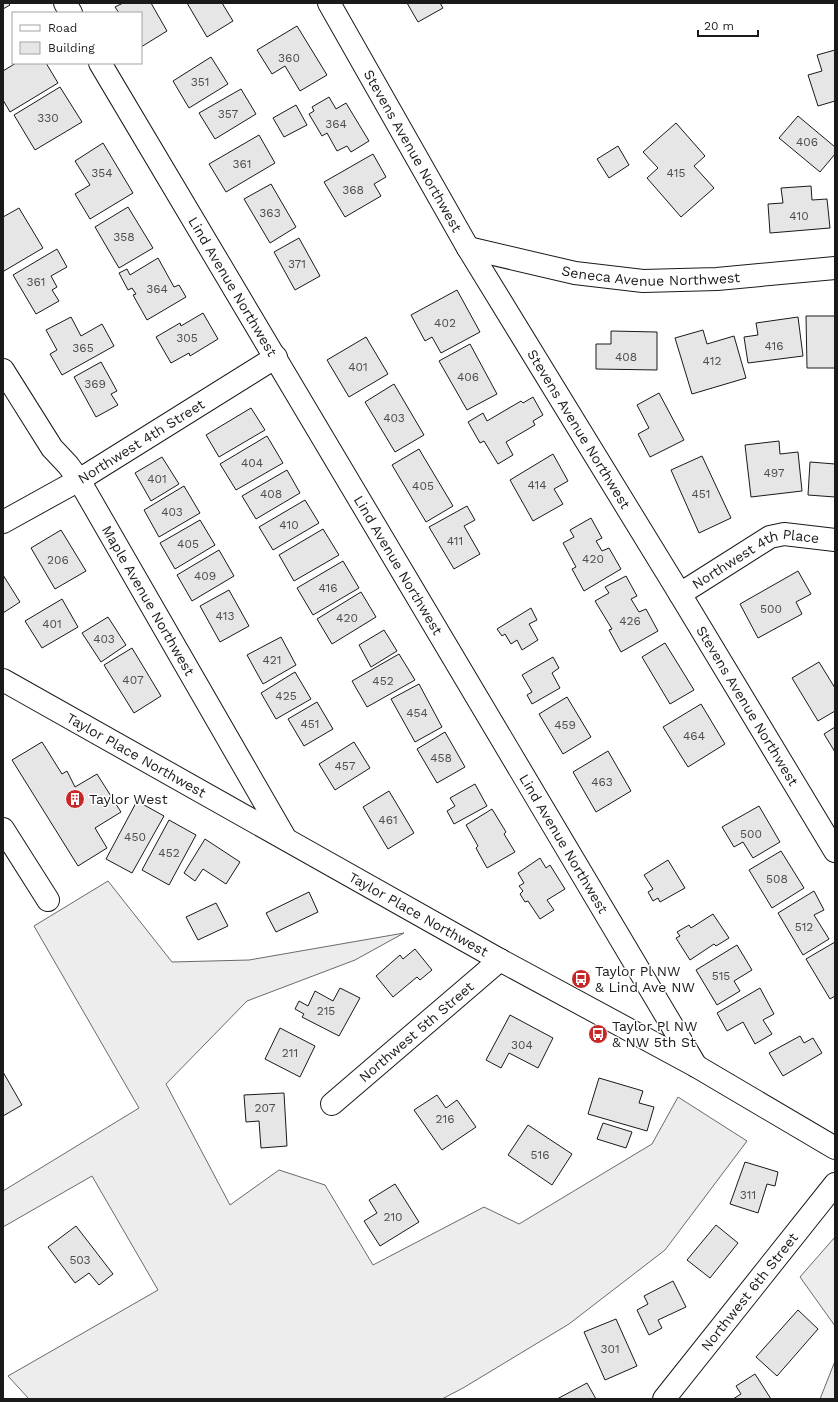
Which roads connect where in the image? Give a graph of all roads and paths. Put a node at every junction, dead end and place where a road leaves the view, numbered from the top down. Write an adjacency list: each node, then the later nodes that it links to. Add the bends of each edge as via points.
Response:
1 (65, 3): 3 (street)
2 (329, 3): 5 (street, Stevens Avenue Northwest)
3 (70, 12)
4 (101, 64): 7 (street, Lind Avenue Northwest)
5 (468, 248): 6 (street, Seneca Avenue Northwest, via 575,273 643,281 717,279); 12 (street, Stevens Avenue Northwest)
6 (835, 268)
7 (276, 357): 9 (street, Northwest 4th Street); 19 (street, Lind Avenue Northwest)
8 (3, 370): 9 (street, Maple Avenue Northwest, via 52,448)
9 (79, 480): 10 (street, Northwest 4th Street); 15 (street, Maple Avenue Northwest)
10 (3, 522)
11 (835, 540): 12 (street, Northwest 4th Place, via 784,534 770,537)
12 (680, 594): 16 (street, Stevens Avenue Northwest)
13 (3, 680): 15 (street, Taylor Place Northwest)
14 (3, 828): 17 (street)
15 (284, 837): 18 (street, Taylor Place Northwest)
16 (835, 851)
17 (48, 900)
18 (500, 960): 19 (street, Taylor Place Northwest); 20 (street, Northwest 5th Street)
19 (696, 1066): 21 (street, Taylor Place Northwest)
20 (332, 1104)
21 (835, 1148)
22 (835, 1184): 23 (street, Northwest 6th Street)
23 (664, 1399)

